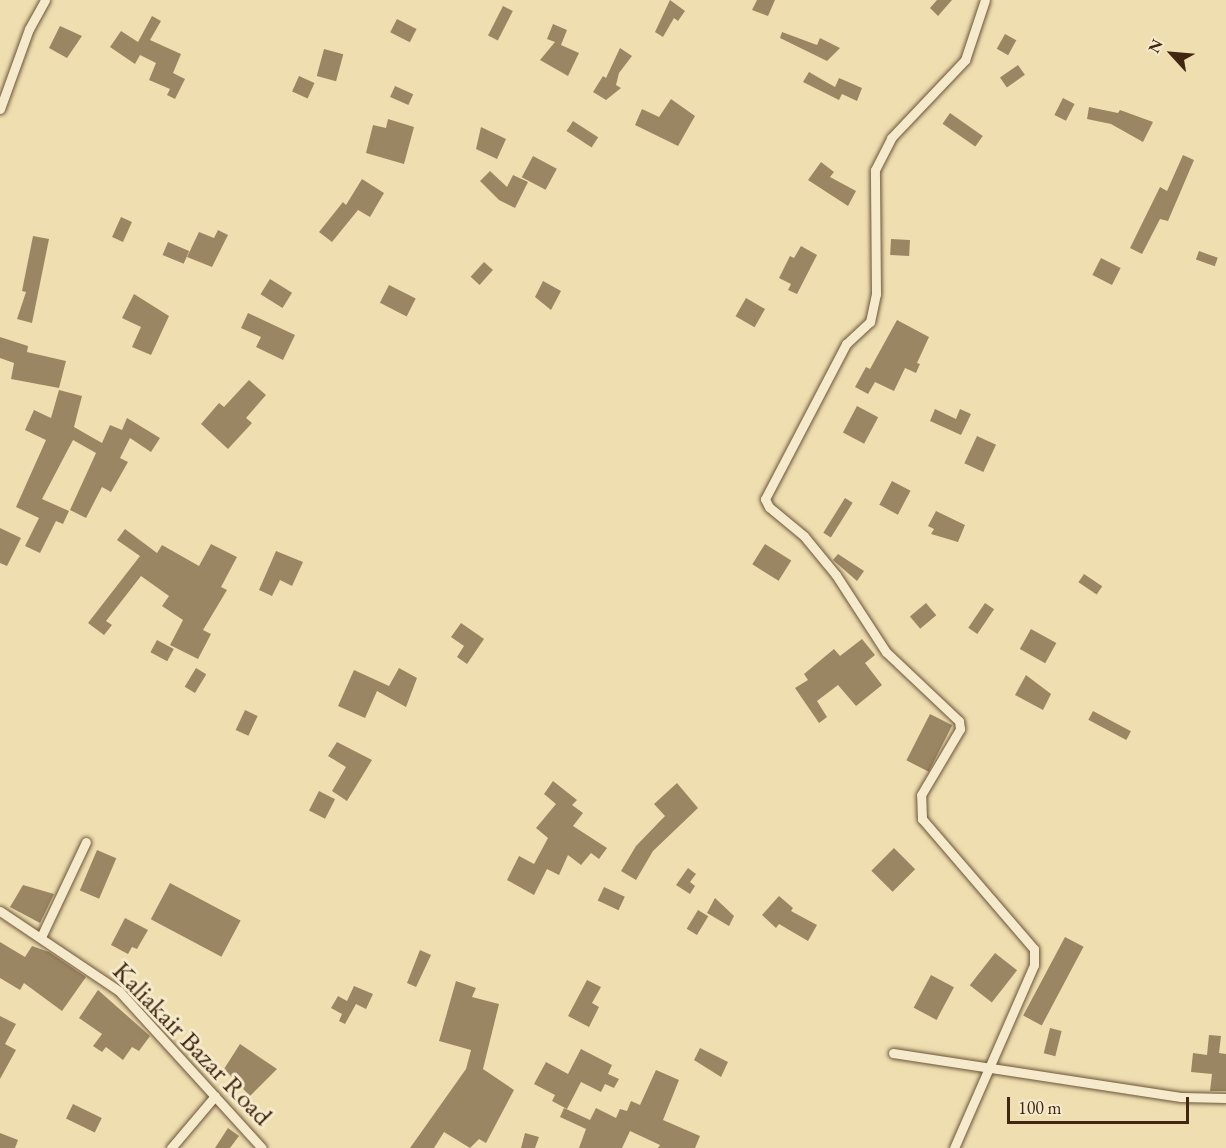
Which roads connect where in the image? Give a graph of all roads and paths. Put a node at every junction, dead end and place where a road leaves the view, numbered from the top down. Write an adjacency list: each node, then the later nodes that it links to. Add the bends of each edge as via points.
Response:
1 (45, 0): 3 (street, via 29,29)
2 (985, 0): 8 (street, via 965,60 891,138 875,170 876,294 870,322 846,344 765,498 804,536 836,576 886,652 959,721 960,729 921,795 922,819 1034,949 1034,965)
3 (0, 109)
4 (86, 842): 6 (street)
5 (0, 911): 6 (street, Kaliakair Bazar Road)
6 (41, 937): 9 (street, Kaliakair Bazar Road, via 119,991)
7 (893, 1053): 8 (street)
8 (990, 1067): 10 (street, via 1181,1097); 13 (street)
9 (215, 1096): 11 (street); 12 (street, Kaliakair Bazar Road)
10 (1226, 1098)
11 (171, 1148)
12 (262, 1148)
13 (954, 1148)

